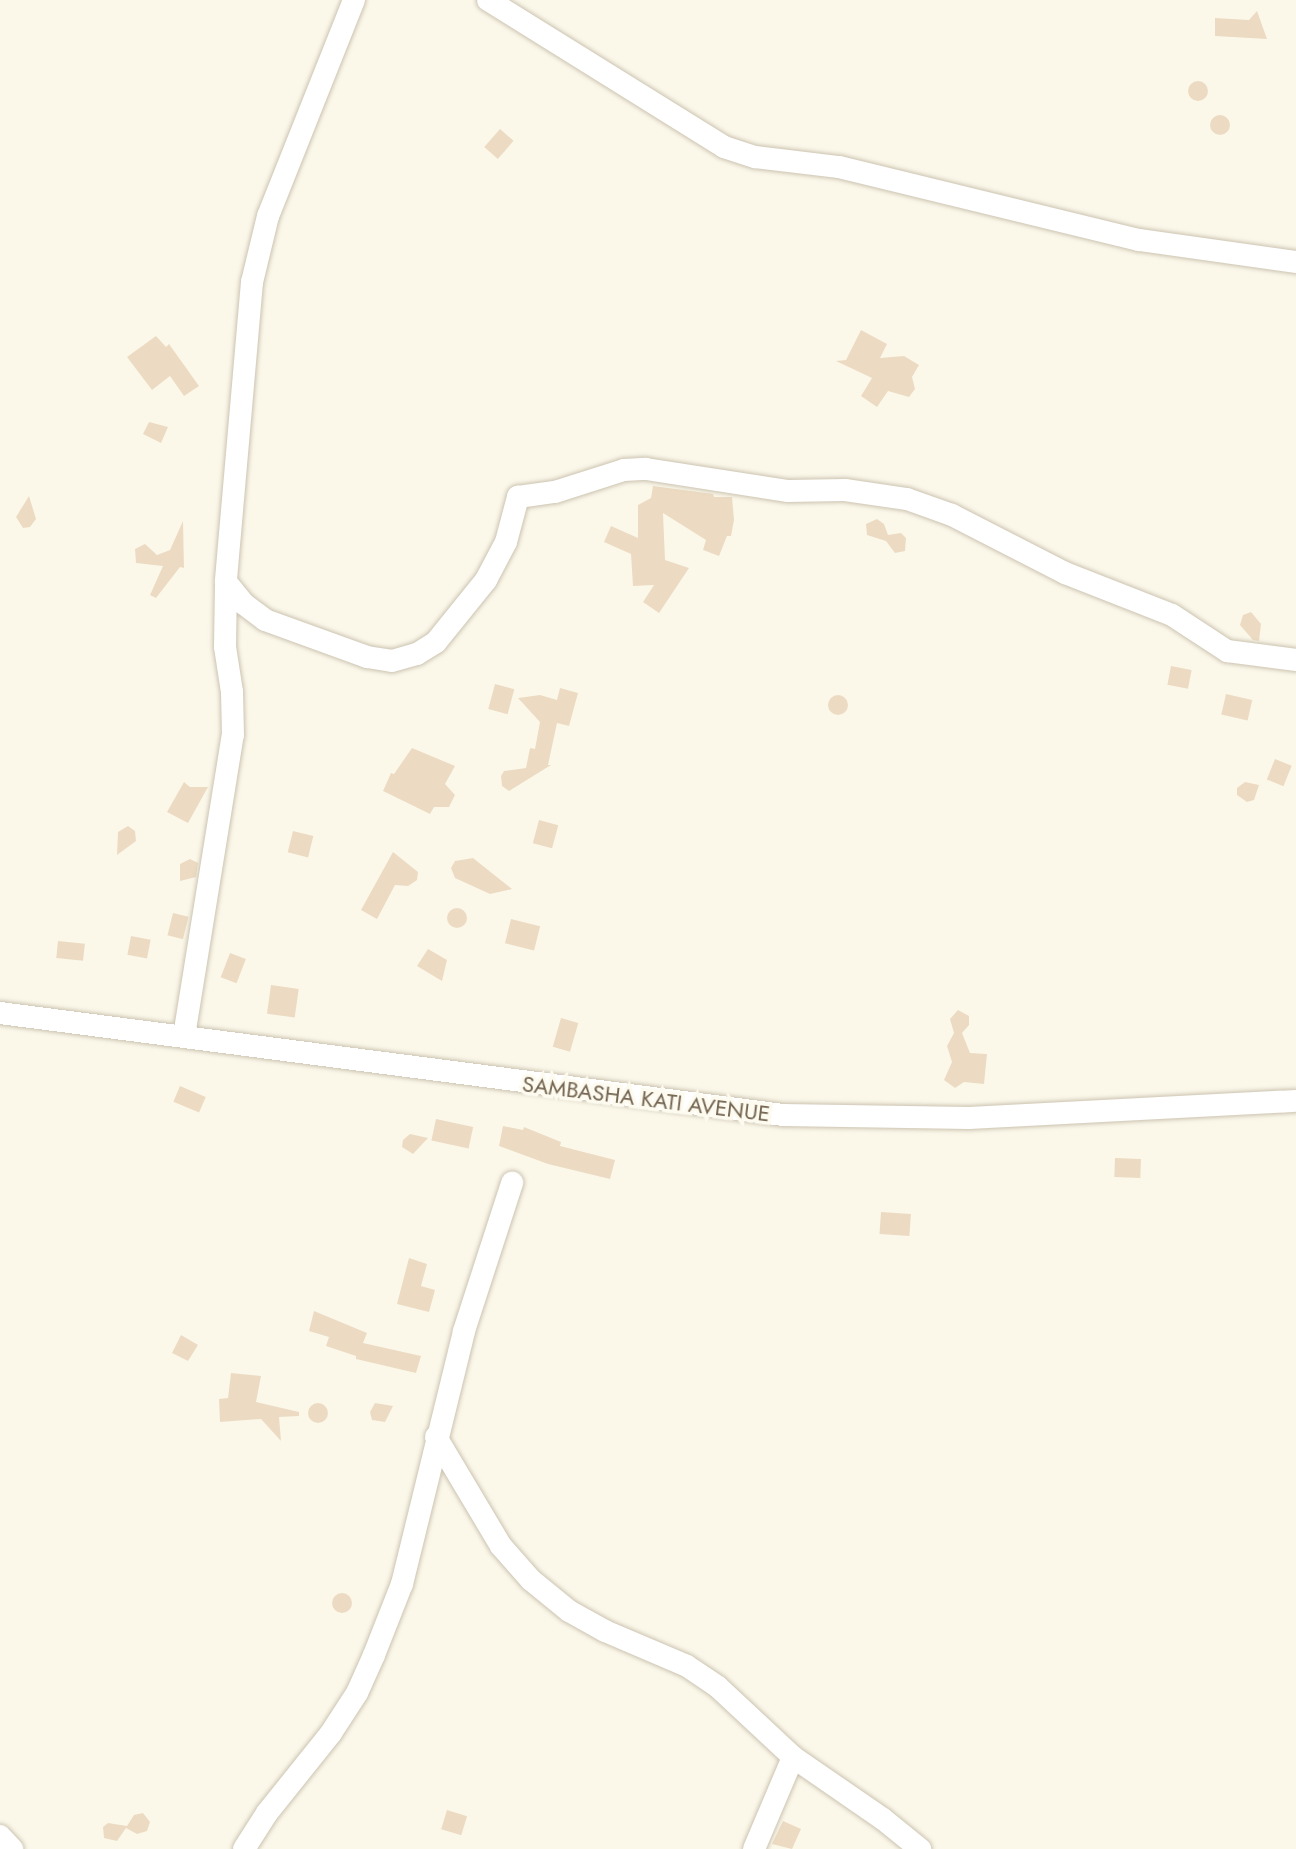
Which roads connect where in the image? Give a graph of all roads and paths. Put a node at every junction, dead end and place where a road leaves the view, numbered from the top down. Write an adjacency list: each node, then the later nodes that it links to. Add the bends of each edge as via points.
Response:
1 (354, 0): 4 (street, via 268,216 252,282)
2 (488, 0): 3 (street, via 724,147 755,157 839,167 1139,240)
3 (1296, 262)
4 (226, 582): 5 (street, via 265,620 392,661 436,642 486,580 506,542 518,497 646,469 788,491 845,490 907,499 952,515 1065,573 1172,615 1227,651); 7 (street, via 233,735)
5 (1296, 660)
6 (0, 1013): 7 (street, SAMBASHA KATI AVENUE)
7 (184, 1036): 8 (street, SAMBASHA KATI AVENUE, via 783,1115 969,1118)
8 (1296, 1101)
9 (512, 1183): 10 (street)
10 (436, 1437): 11 (street, via 501,1546 531,1580 605,1631 687,1666 718,1687); 14 (street, via 402,1584 357,1693)
11 (793, 1757): 15 (street); 16 (street)
12 (0, 1836): 13 (street)
13 (12, 1849)
14 (244, 1849)
15 (754, 1849)
16 (920, 1849)

